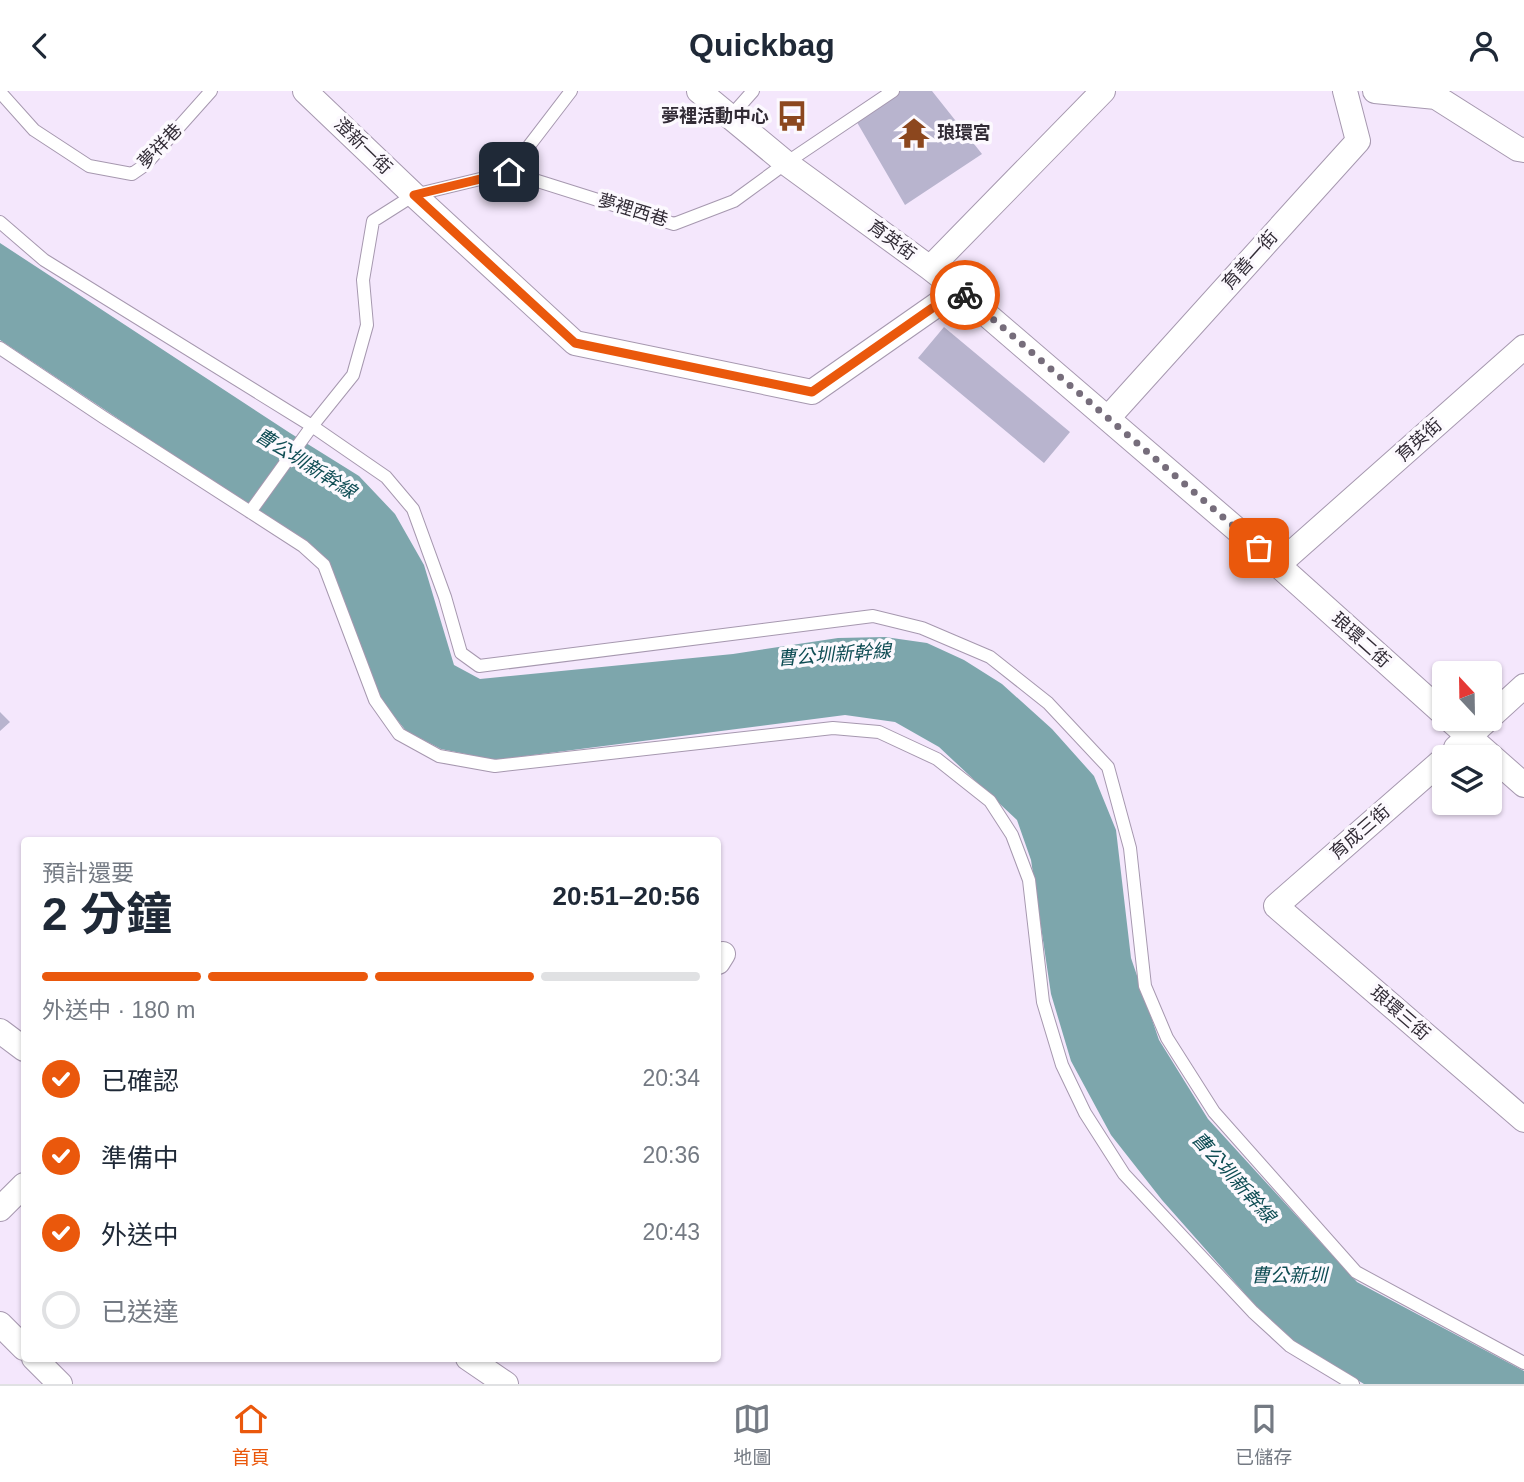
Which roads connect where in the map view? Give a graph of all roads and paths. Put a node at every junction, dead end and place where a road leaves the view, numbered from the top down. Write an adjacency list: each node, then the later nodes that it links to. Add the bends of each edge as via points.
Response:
1 (211, 91): 10 (lane, 夢祥巷, via 132,174 89,166 34,130)
2 (305, 91): 15 (street, 澄新一街)
3 (572, 91): 14 (lane)
4 (699, 91): 11 (street, 育英街)
5 (753, 91): 11 (lane)
6 (893, 91): 13 (lane, 夢裡西巷)
7 (1103, 91): 17 (street)
8 (1345, 91): 21 (street, 育善一街, via 1358,141)
9 (1375, 91): 12 (street, via 1436,97)
10 (0, 92)
11 (730, 117): 13 (street, 育英街)
12 (1522, 145)
13 (786, 163): 14 (lane, 夢裡西巷, via 734,201 674,224); 17 (street, 育英街)
14 (509, 172): 15 (lane)
15 (414, 195): 18 (street, 澄新一街, via 575,343 812,392); 22 (lane, via 373,221 363,280 367,325 354,375)
16 (0, 222): 22 (lane, via 44,260)
17 (930, 268): 18 (street, 育英街)
18 (958, 290): 21 (street, 育英街)
19 (1524, 347): 24 (street, 育英街)
20 (0, 348): 23 (lane)
21 (1108, 418): 24 (street, 育英街)
22 (312, 426): 23 (lane); 44 (lane, via 386,477 412,509 461,653 479,666 873,616 922,628 990,657 1048,703 1108,767 1130,848 1145,986 1167,1038 1214,1112 1356,1272)
23 (250, 512): 47 (lane, via 324,565 375,700 400,734 439,756 495,766 833,728 879,732 937,759 990,801 1012,835 1029,880 1043,1002 1062,1065 1085,1113 1124,1174 1290,1346)
24 (1278, 565): 26 (street, 琅環二街)
25 (1524, 686): 27 (street, 育成三街)
26 (1432, 703)
27 (1502, 707)
28 (1462, 731): 30 (street)
29 (1476, 731): 30 (street, 育成三街)
30 (1469, 737): 31 (street, 育成三街); 33 (street)
31 (1459, 745)
32 (1432, 769): 34 (street, 育成三街)
33 (1524, 785)
34 (1276, 906): 37 (street, 琅環三街)
35 (0, 1031): 36 (street)
36 (21, 1047)
37 (1524, 1120)
38 (21, 1188): 39 (street)
39 (0, 1209)
40 (0, 1324): 41 (street)
41 (21, 1345)
42 (38, 1362): 45 (street)
43 (474, 1362): 46 (street)
44 (1524, 1363)
45 (60, 1384)
46 (506, 1384)
47 (1353, 1384)

